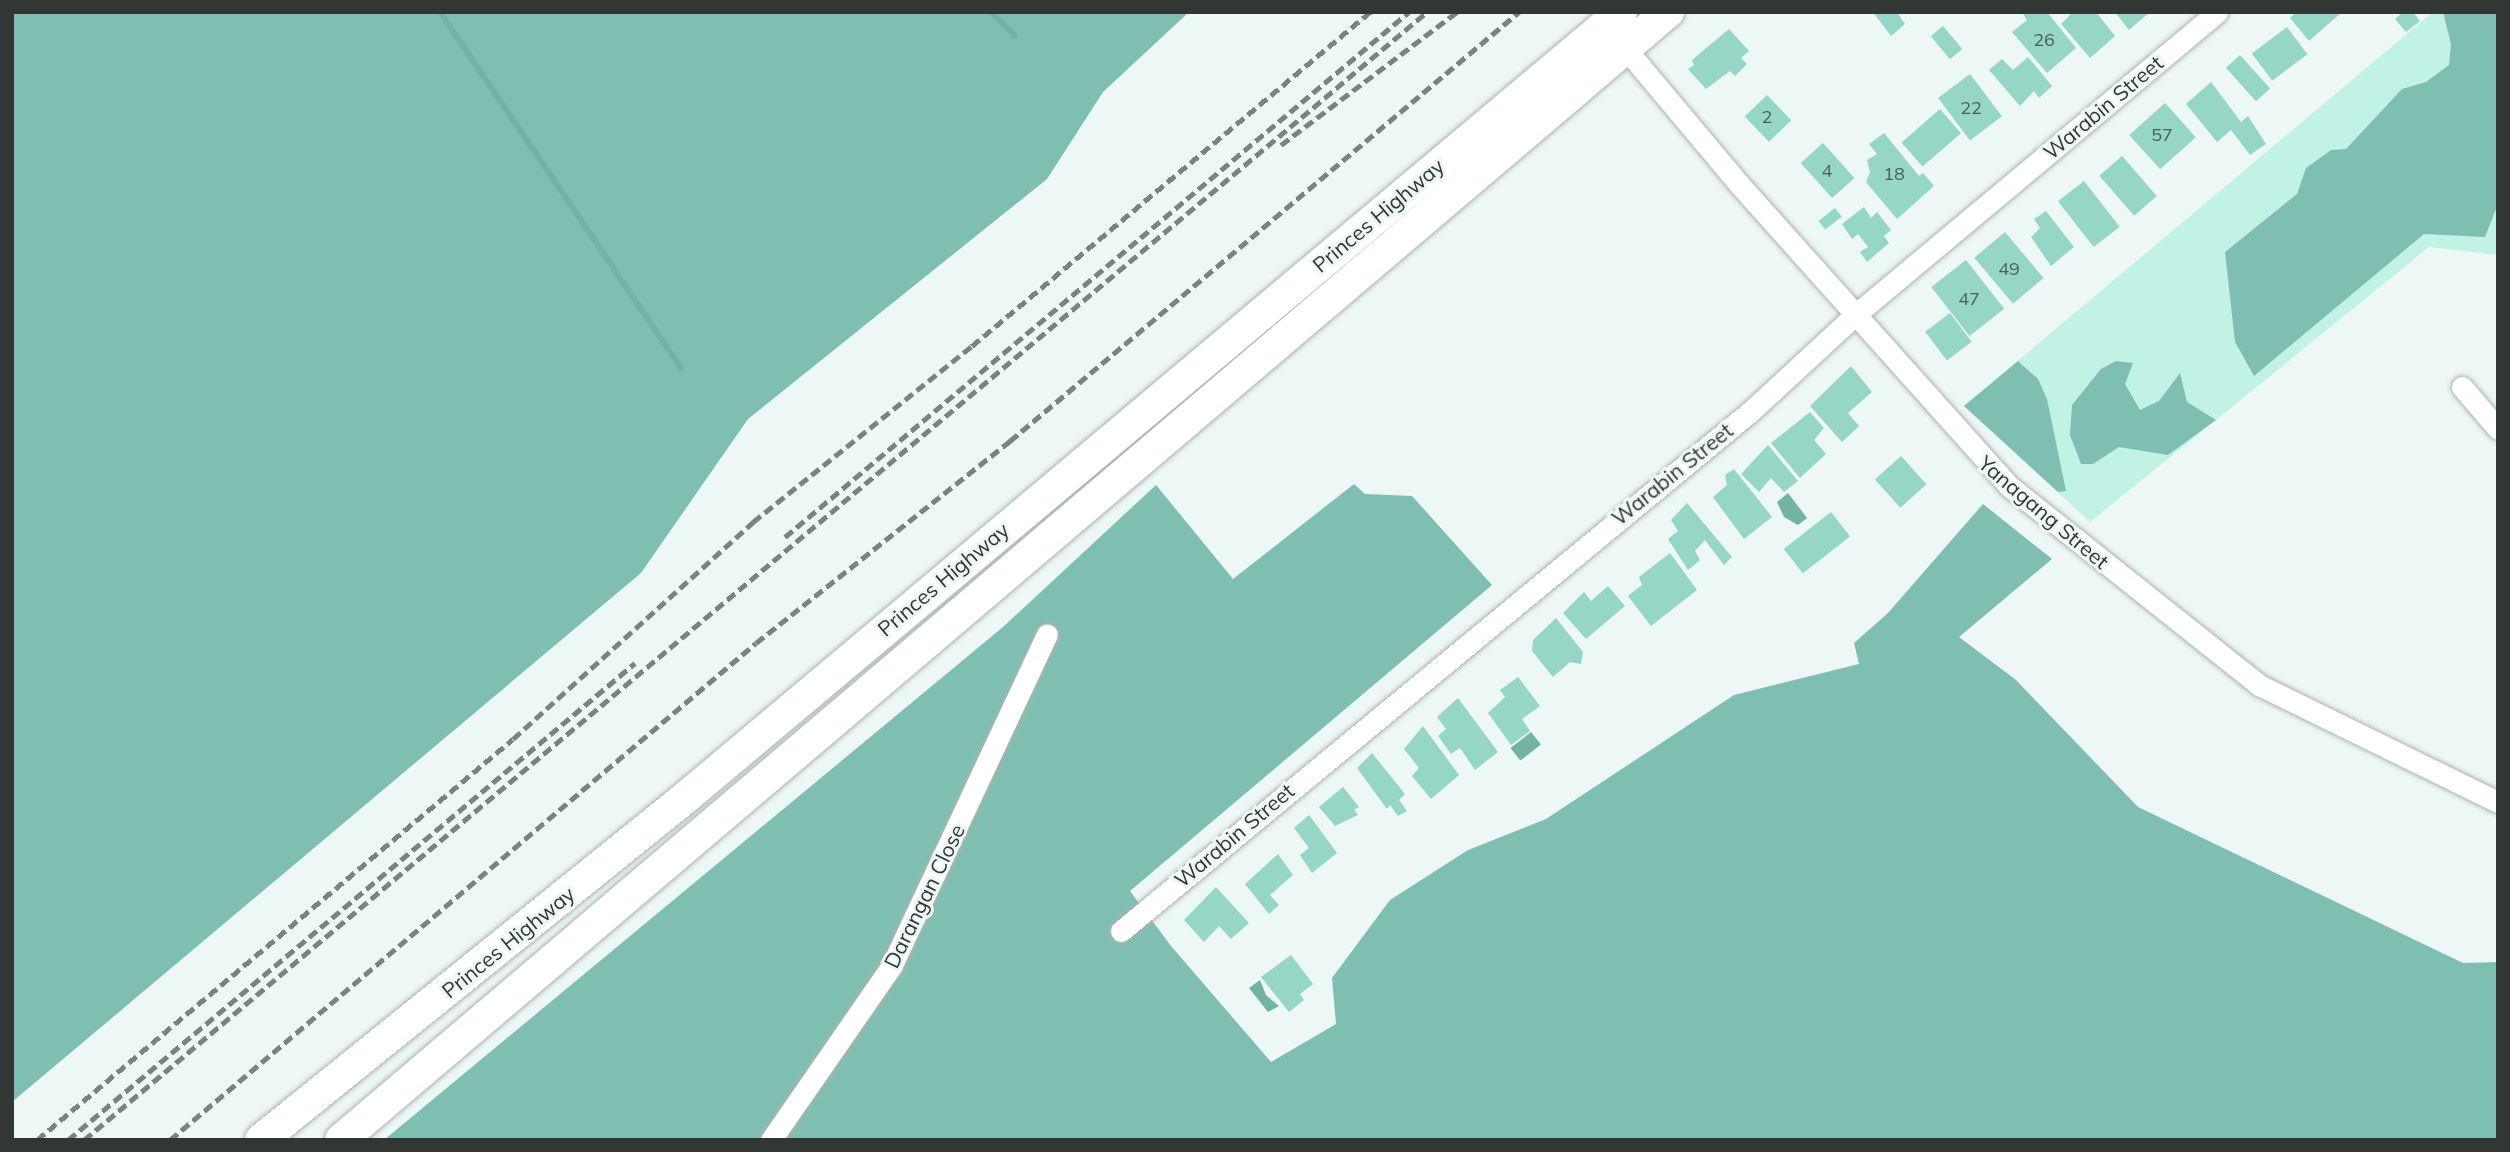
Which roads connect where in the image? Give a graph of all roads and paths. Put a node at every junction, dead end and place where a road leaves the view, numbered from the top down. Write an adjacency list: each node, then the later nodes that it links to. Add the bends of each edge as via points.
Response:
1 (1621, 12): 11 (highway, Princes Highway, via 685,798)
2 (1668, 12): 4 (highway, Princes Highway)
3 (2217, 12): 5 (street, Warabin Street)
4 (1625, 48): 5 (street, Yanagang Street); 12 (highway, Princes Highway)
5 (1855, 315): 9 (street, Yanagang Street, via 1989,468 2234,667 2284,700); 10 (street, Warabin Street, via 1751,411)
6 (2462, 387): 7 (street)
7 (2498, 429)
8 (1047, 634): 13 (street, Darangan Close, via 892,965)
9 (2498, 802)
10 (1121, 930)
11 (261, 1140)
12 (341, 1140)
13 (771, 1140)

